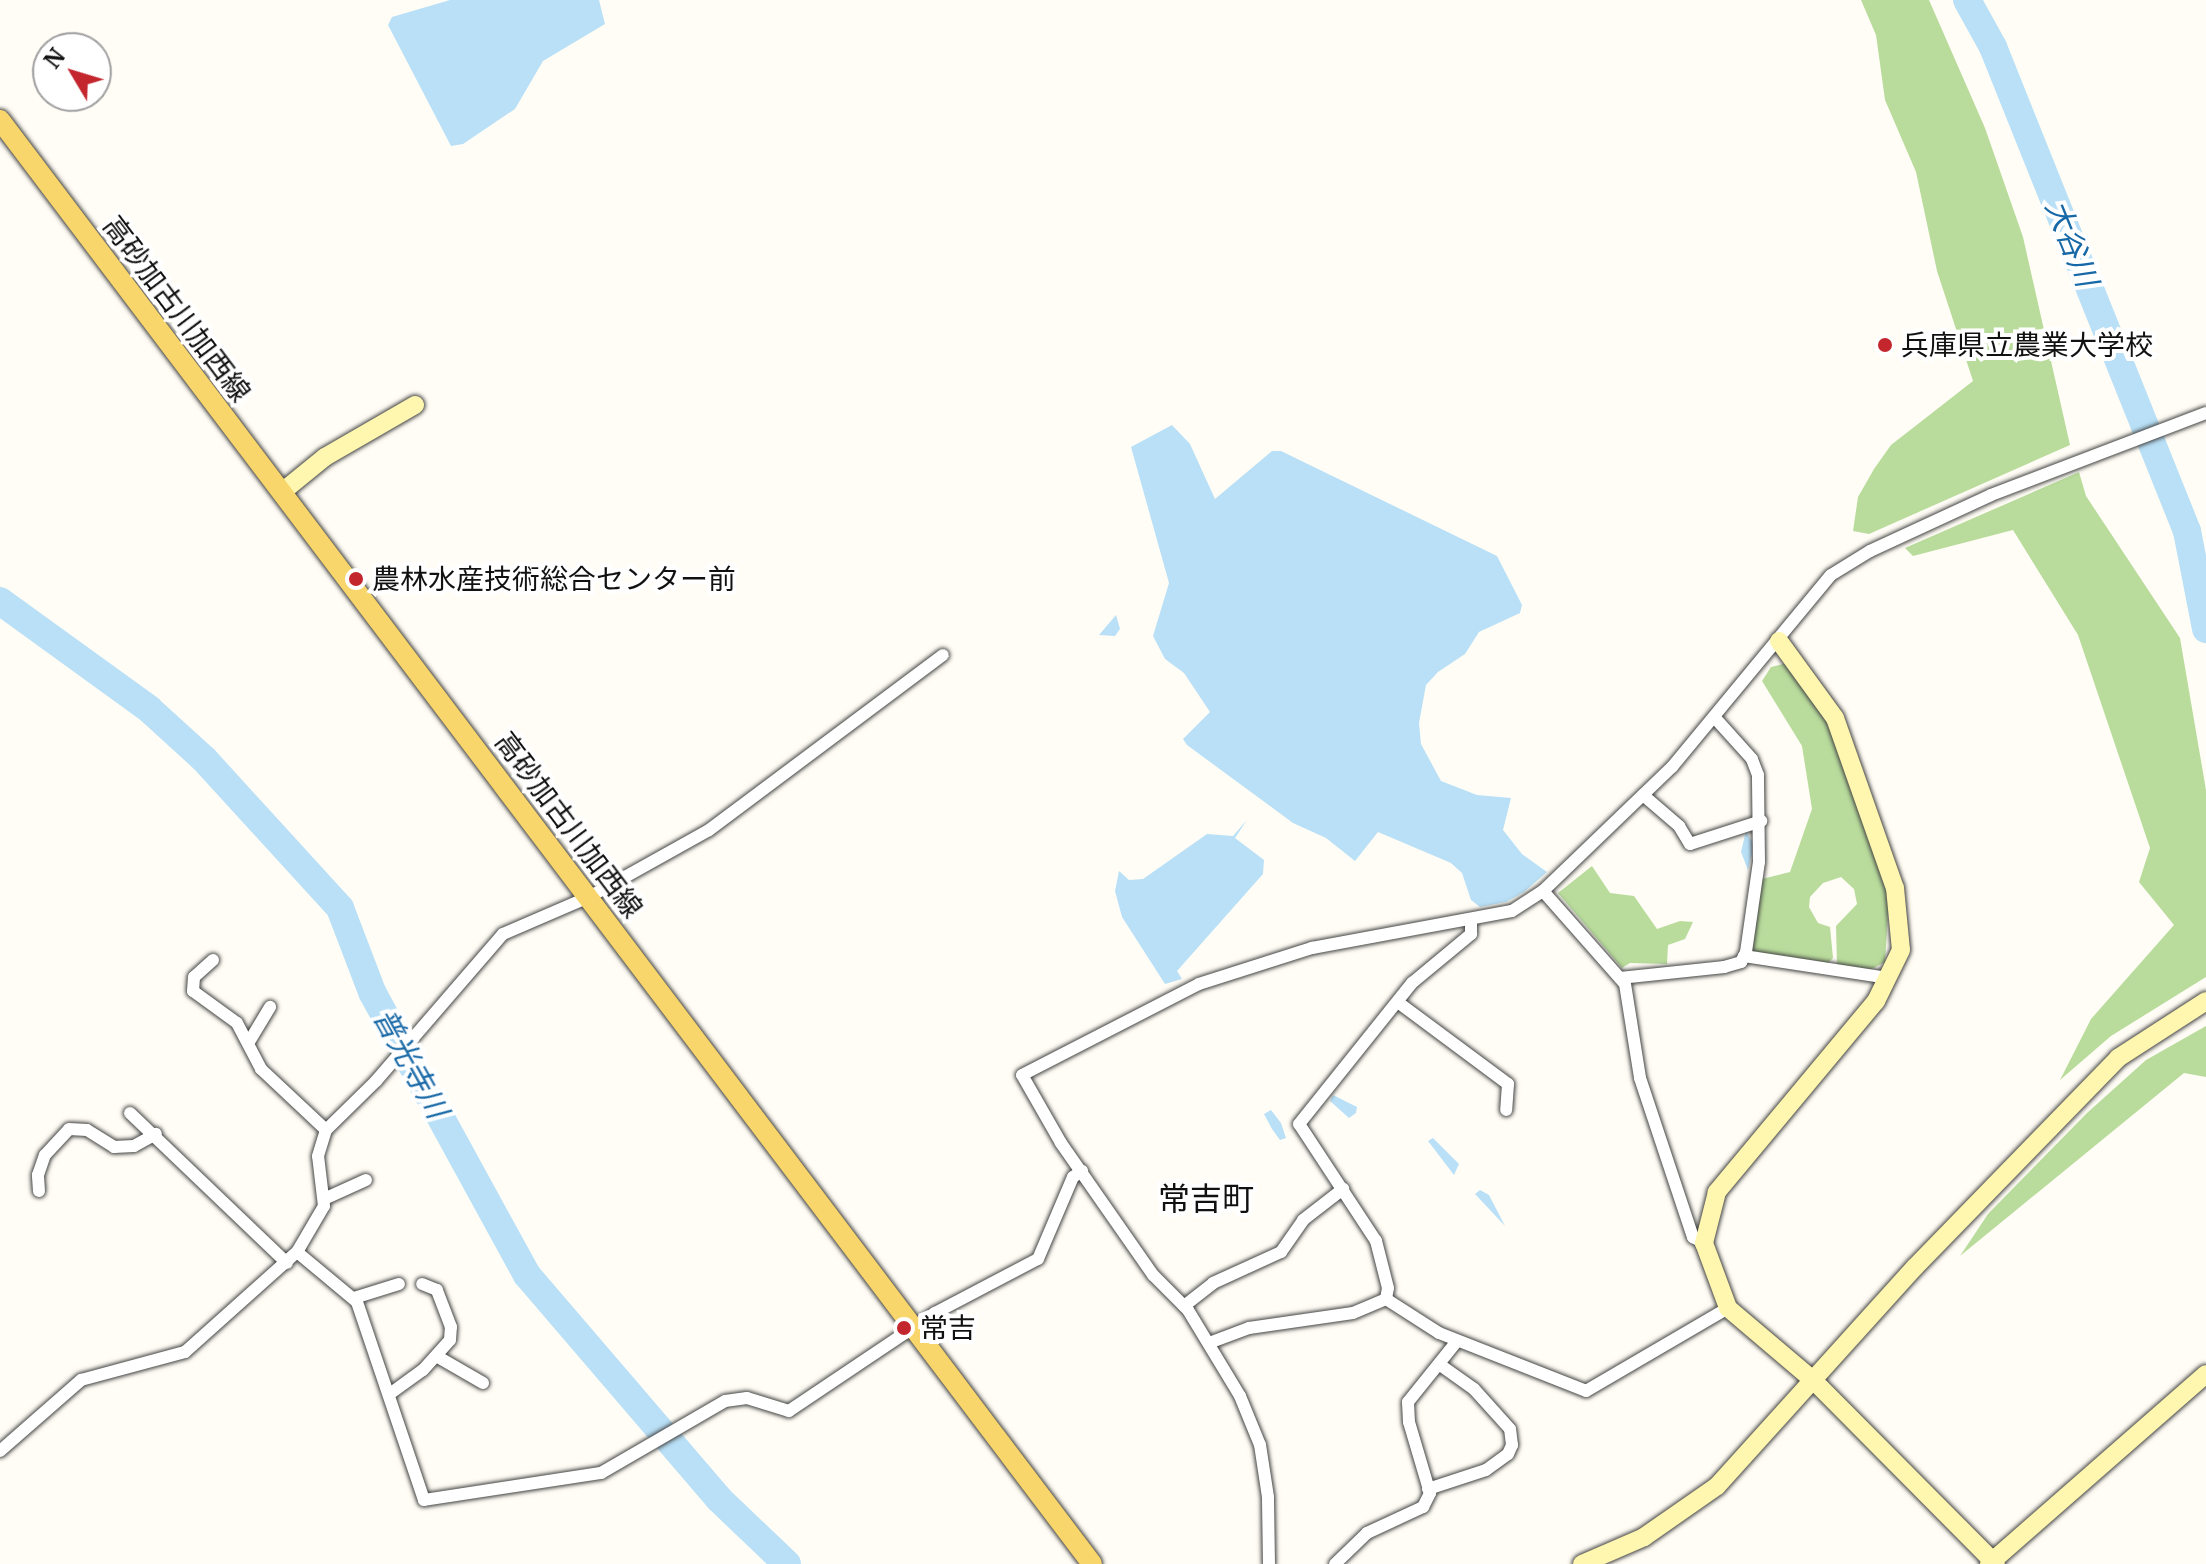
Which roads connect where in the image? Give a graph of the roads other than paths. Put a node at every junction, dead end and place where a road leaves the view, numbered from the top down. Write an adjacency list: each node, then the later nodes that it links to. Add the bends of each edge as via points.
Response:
1 (0, 120): 4 (main road, 高砂加古川加西線)
2 (415, 405): 4 (street, via 325,457)
3 (2206, 413): 5 (street, via 1991,495 1870,551 1831,575)
4 (282, 492): 11 (main road, 高砂加古川加西線)
5 (1779, 641): 7 (street); 16 (street, via 1835,718 1895,888 1901,950)
6 (943, 655): 11 (street, via 709,830)
7 (1716, 719): 8 (street); 9 (street, via 1752,759)
8 (1643, 795): 9 (street, via 1679,826 1690,844); 10 (street)
9 (1761, 821): 13 (street)
10 (1543, 891): 12 (street, via 1512,911); 15 (street)
11 (589, 897): 23 (street, via 503,934); 39 (main road, 高砂加古川加西線)
12 (1471, 920): 18 (street, via 1471,934 1428,967); 25 (street, via 1312,948 1199,984 1022,1075)
13 (1744, 956): 15 (street, via 1724,967); 16 (street)
14 (213, 960): 20 (street, via 194,977 193,991 237,1023)
15 (1620, 978): 30 (street, via 1631,1009 1640,1078 1693,1237)
16 (1887, 978): 30 (street, via 1876,1001 1717,1192)
17 (2206, 1001): 45 (street, via 2118,1058 1915,1267)
18 (1399, 1003): 21 (street, via 1508,1084); 27 (street, via 1299,1124)
19 (270, 1007): 20 (street)
20 (249, 1042): 23 (street, via 261,1069)
21 (1506, 1110)
22 (130, 1113): 24 (street)
23 (326, 1130): 29 (street, via 318,1156)
24 (156, 1134): 28 (street, via 134,1146 114,1147 87,1130 69,1129 45,1155); 32 (street)
25 (1082, 1171): 37 (street, via 1153,1275); 39 (street, via 1073,1177 1038,1259 935,1313)
26 (366, 1180): 29 (street)
27 (1343, 1189): 36 (street, via 1383,1258); 37 (street, via 1303,1220 1281,1252 1213,1283)
28 (39, 1191)
29 (324, 1199): 31 (street)
30 (1704, 1243): 38 (street)
31 (297, 1252): 32 (street); 35 (street)
32 (287, 1263): 48 (street, via 185,1352 81,1380)
33 (399, 1284): 35 (street)
34 (422, 1284): 42 (street, via 437,1290 451,1327 450,1340)
35 (354, 1298): 47 (street)
36 (1386, 1299): 40 (street); 41 (street, via 1353,1313 1249,1328)
37 (1184, 1306): 41 (street)
38 (1728, 1308): 40 (street, via 1586,1391); 45 (street)
39 (917, 1330): 47 (street, via 789,1411 747,1398 725,1401 601,1473 424,1500); 51 (main road, 高砂加古川加西線)
40 (1457, 1341): 43 (street)
41 (1209, 1343): 52 (street, via 1240,1396 1260,1445 1268,1497)
42 (438, 1357): 46 (street); 47 (street)
43 (1439, 1364): 49 (street, via 1408,1402); 49 (street, via 1474,1389 1510,1429 1512,1445 1486,1470)
44 (2206, 1374): 50 (street)
45 (1814, 1381): 50 (street); 54 (street, via 1717,1486 1644,1537)
46 (483, 1383)
47 (391, 1393)
48 (0, 1451)
49 (1428, 1489): 53 (street, via 1423,1507 1367,1533)
50 (1993, 1563)
51 (1092, 1564)
52 (1269, 1564)
53 (1335, 1564)
54 (1582, 1564)

